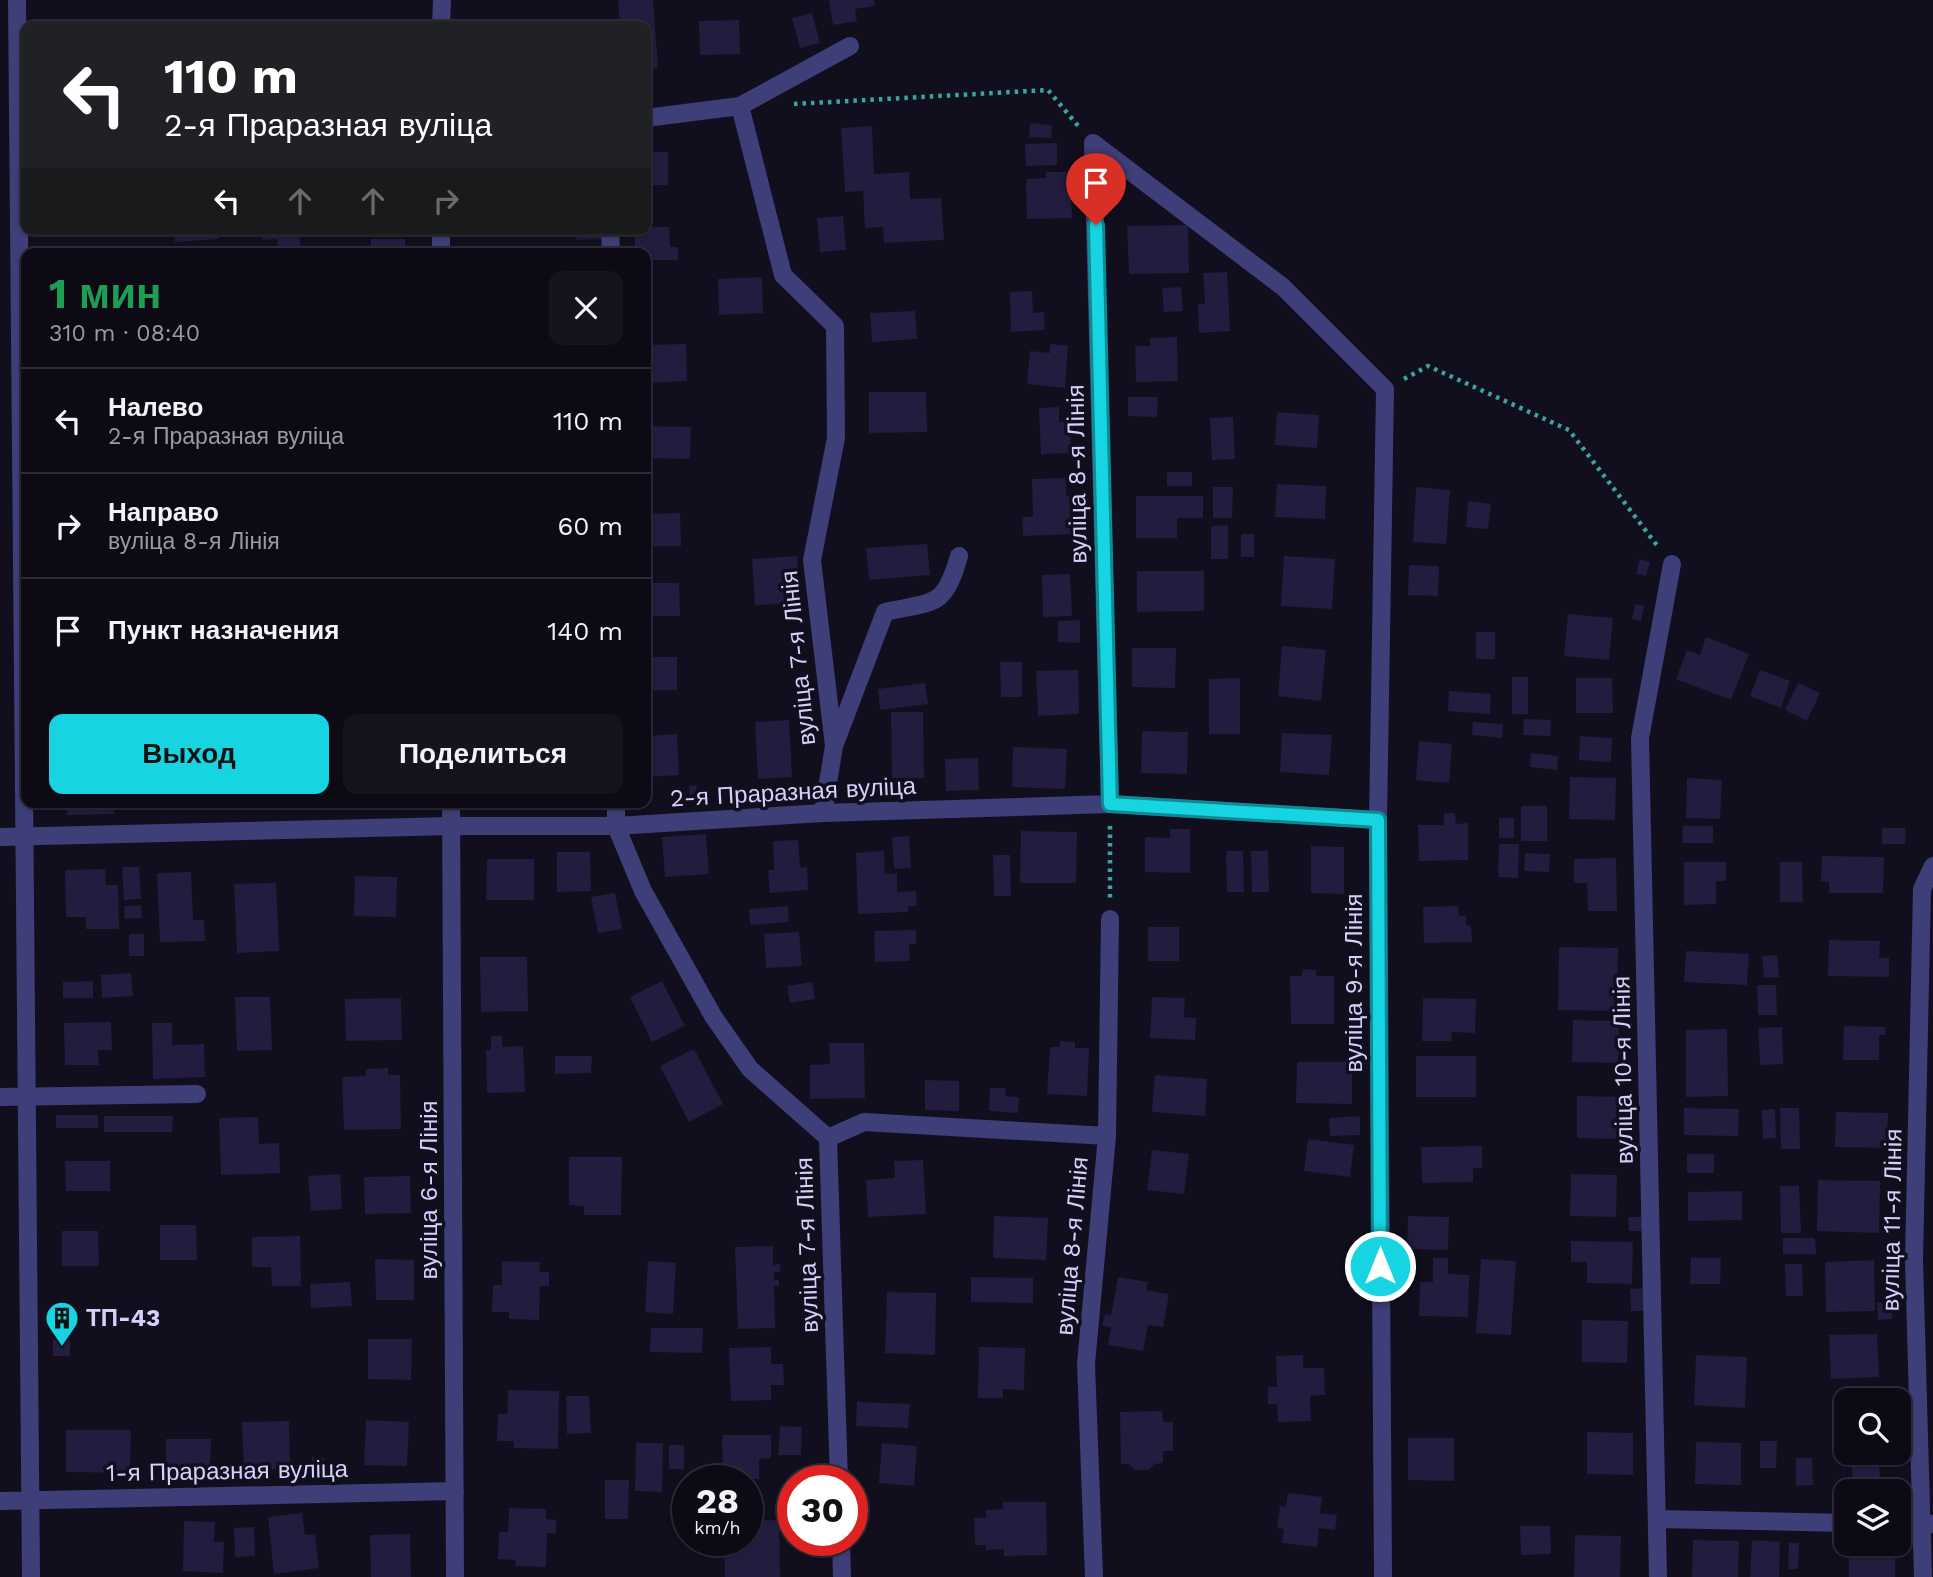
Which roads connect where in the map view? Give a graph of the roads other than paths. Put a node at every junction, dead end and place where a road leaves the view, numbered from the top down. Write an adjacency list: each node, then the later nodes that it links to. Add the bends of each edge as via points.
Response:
1 (17, 0): 7 (street)
2 (442, 0): 3 (street)
3 (441, 21)
4 (850, 46): 5 (street)
5 (740, 106): 6 (street); 13 (street, вуліца 7-я Лінія, via 783,275 835,326 836,438 812,560)
6 (651, 117)
7 (21, 123)
8 (21, 154): 9 (street)
9 (0, 155)
10 (1385, 389): 14 (street, вуліца 8-я Лінія, via 1283,288 1093,143); 19 (street, вуліца 9-я Лінія)
11 (959, 556): 13 (street, via 951,586 938,600 885,612)
12 (1672, 564): 35 (street, вуліца 10-я Лінія, via 1640,738)
13 (834, 746): 18 (street, вуліца 7-я Лінія)
14 (1110, 804): 18 (street, 2-я Праразная вуліца); 19 (street, 2-я Праразная вуліца)
15 (23, 808): 22 (street)
16 (452, 808): 20 (street, вуліца 6-я Лінія)
17 (616, 808): 21 (street)
18 (823, 813): 21 (street, 2-я Праразная вуліца)
19 (1378, 820): 43 (street, вуліца 9-я Лінія)
20 (452, 826): 21 (street, 2-я Праразная вуліца); 22 (street, 2-я Праразная вуліца); 32 (street, вуліца 6-я Лінія)
21 (616, 826): 30 (street, вуліца 7-я Лінія, via 643,891 713,1016 750,1069)
22 (23, 836): 23 (street, 2-я Праразная вуліца); 28 (street)
23 (0, 837)
24 (1933, 866): 37 (street, вуліца 11-я Лінія, via 1922,889 1914,1260)
25 (1110, 919): 29 (street, вуліца 8-я Лінія)
26 (197, 1094): 28 (street)
27 (0, 1097): 28 (street)
28 (27, 1097): 33 (street)
29 (1107, 1136): 30 (street, via 864,1122); 42 (street, вуліца 8-я Лінія, via 1086,1364)
30 (828, 1138): 31 (street, вуліца 7-я Лінія)
31 (839, 1465)
32 (455, 1491): 33 (street, 1-я Праразная вуліца); 40 (street, вуліца 6-я Лінія)
33 (30, 1500): 34 (street, 1-я Праразная вуліца); 39 (street)
34 (0, 1501)
35 (1658, 1520): 36 (street); 44 (street, вуліца 10-я Лінія)
36 (1834, 1523)
37 (1928, 1524): 45 (street, вуліца 11-я Лінія)
38 (841, 1556): 41 (street)
39 (32, 1577)
40 (455, 1577)
41 (842, 1577)
42 (1094, 1577)
43 (1383, 1577)
44 (1658, 1577)
45 (1923, 1577)

